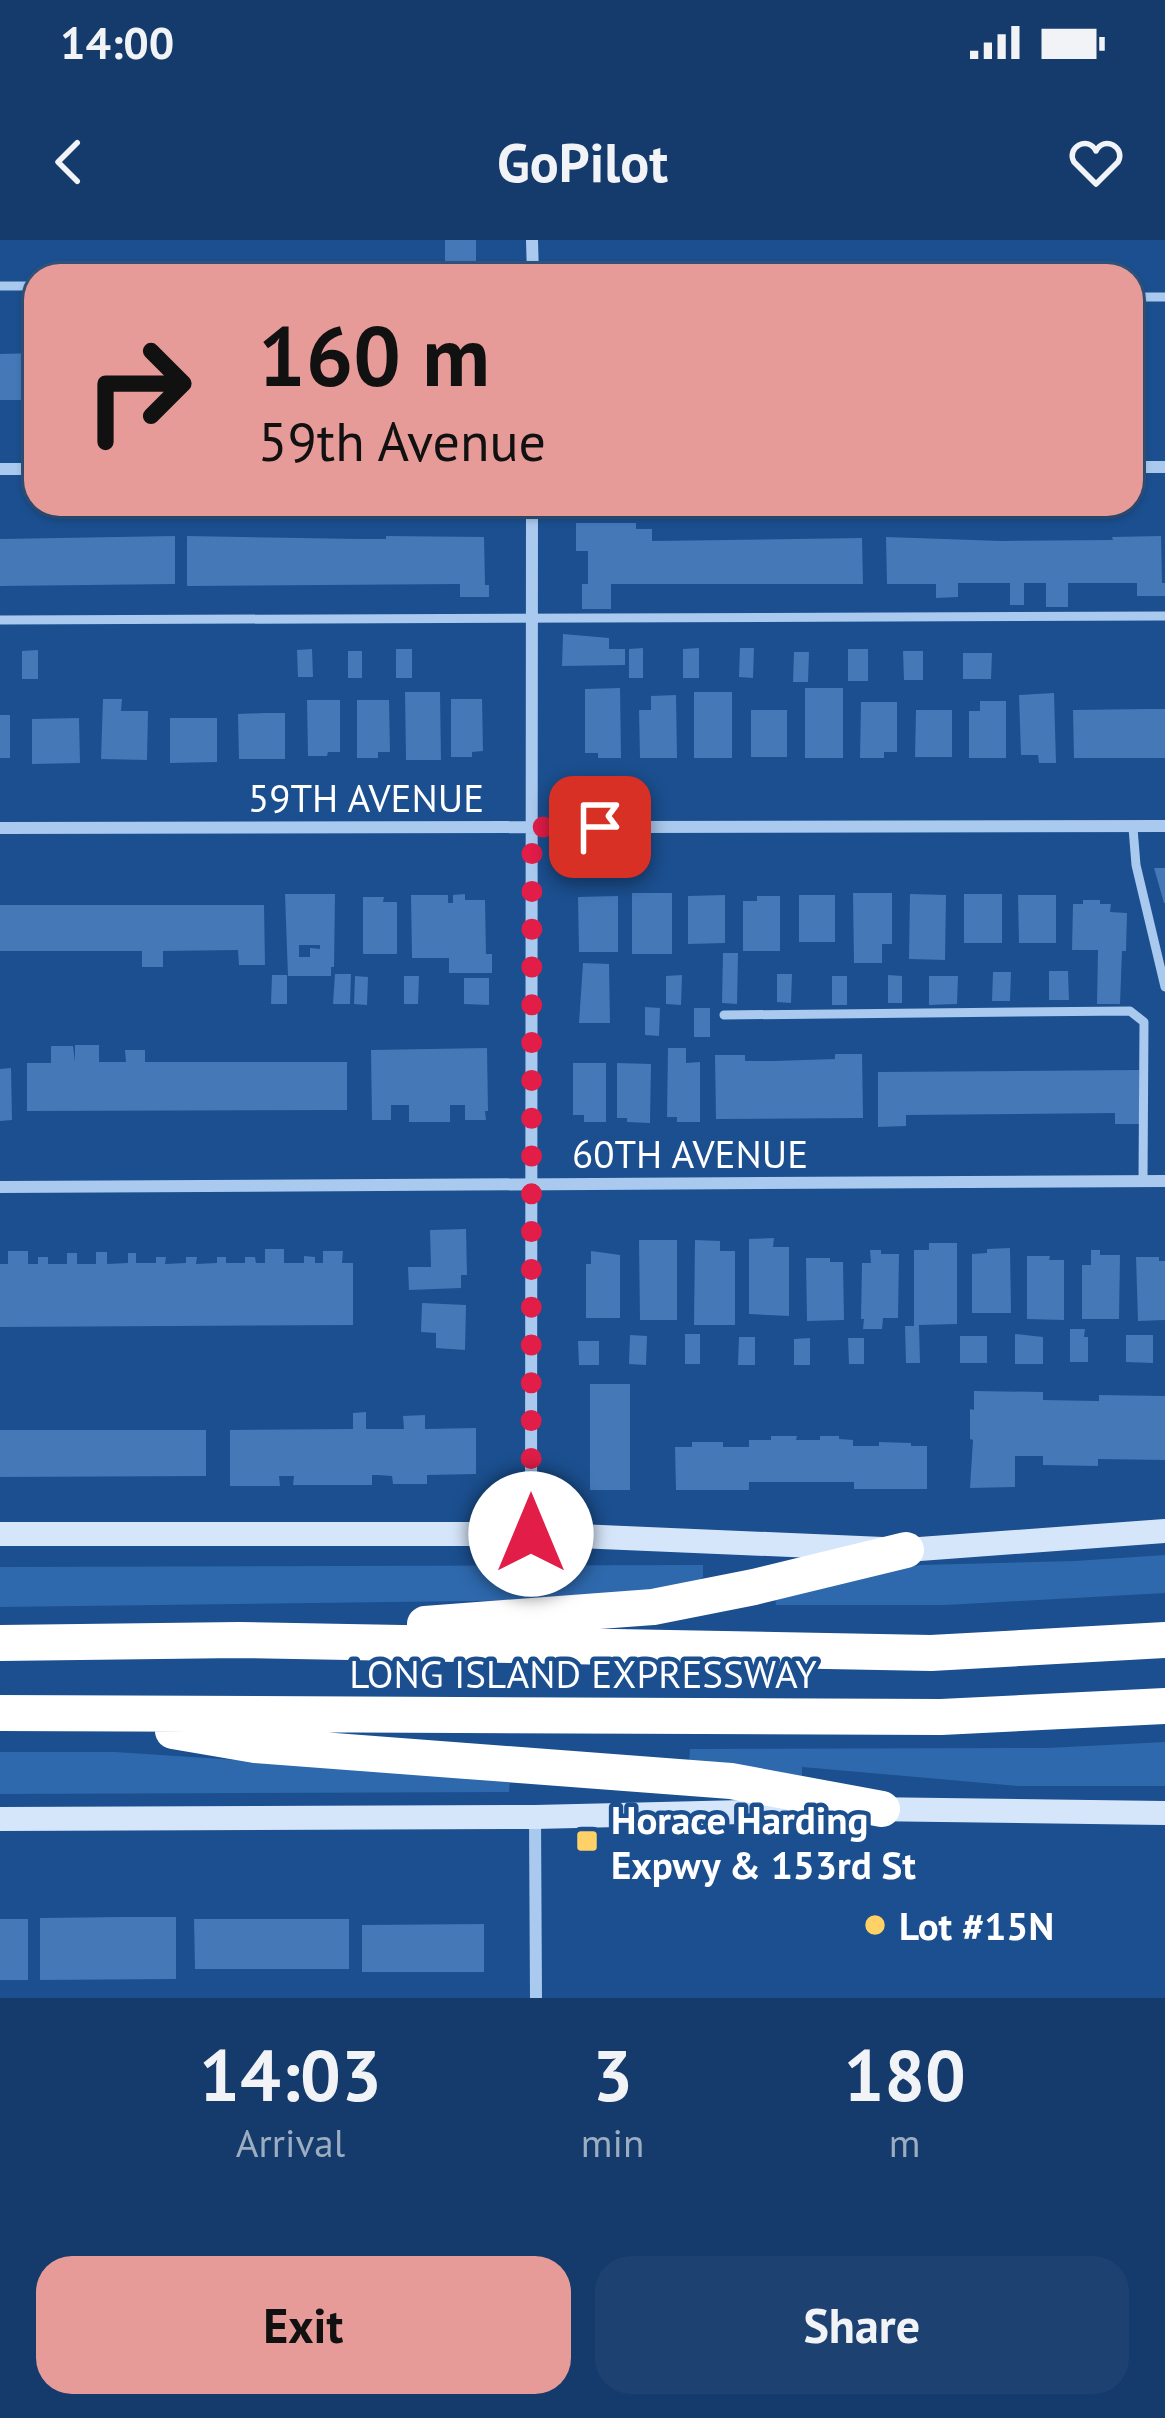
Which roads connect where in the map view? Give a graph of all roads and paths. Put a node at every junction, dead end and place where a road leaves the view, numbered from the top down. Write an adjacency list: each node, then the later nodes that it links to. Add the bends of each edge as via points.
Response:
1 (532, 516): 3 (street)
2 (1165, 616): 3 (lane)
3 (532, 619): 4 (lane); 6 (street)
4 (0, 620)
5 (1165, 826): 7 (street, 59TH AVENUE)
6 (532, 827): 7 (street, 59TH AVENUE); 8 (street, 59TH AVENUE); 13 (street)
7 (1132, 827): 9 (lane)
8 (0, 829)
9 (1165, 987)
10 (724, 1016): 11 (lane, via 1130,1010 1144,1022)
11 (1142, 1180): 12 (street, 60TH AVENUE); 13 (street, 60TH AVENUE)
12 (1165, 1181)
13 (531, 1183): 14 (street, 60TH AVENUE); 17 (street)
14 (0, 1187)
15 (1165, 1531): 18 (main road)
16 (0, 1534): 17 (main road)
17 (531, 1534): 18 (main road)
18 (906, 1550): 19 (highway, via 653,1607)
19 (239, 1640): 20 (highway, LONG ISLAND EXPRESSWAY, via 931,1653); 21 (highway, LONG ISLAND EXPRESSWAY)
20 (1165, 1640)
21 (0, 1643)
22 (1165, 1706): 23 (highway, LONG ISLAND EXPRESSWAY, via 941,1717)
23 (63, 1712): 24 (highway, LONG ISLAND EXPRESSWAY); 25 (highway, via 255,1744 731,1781)
24 (0, 1713)
25 (882, 1809): 26 (main road); 27 (main road)
26 (1165, 1814)
27 (535, 1817): 28 (main road); 29 (street)
28 (0, 1820)
29 (536, 1998)

